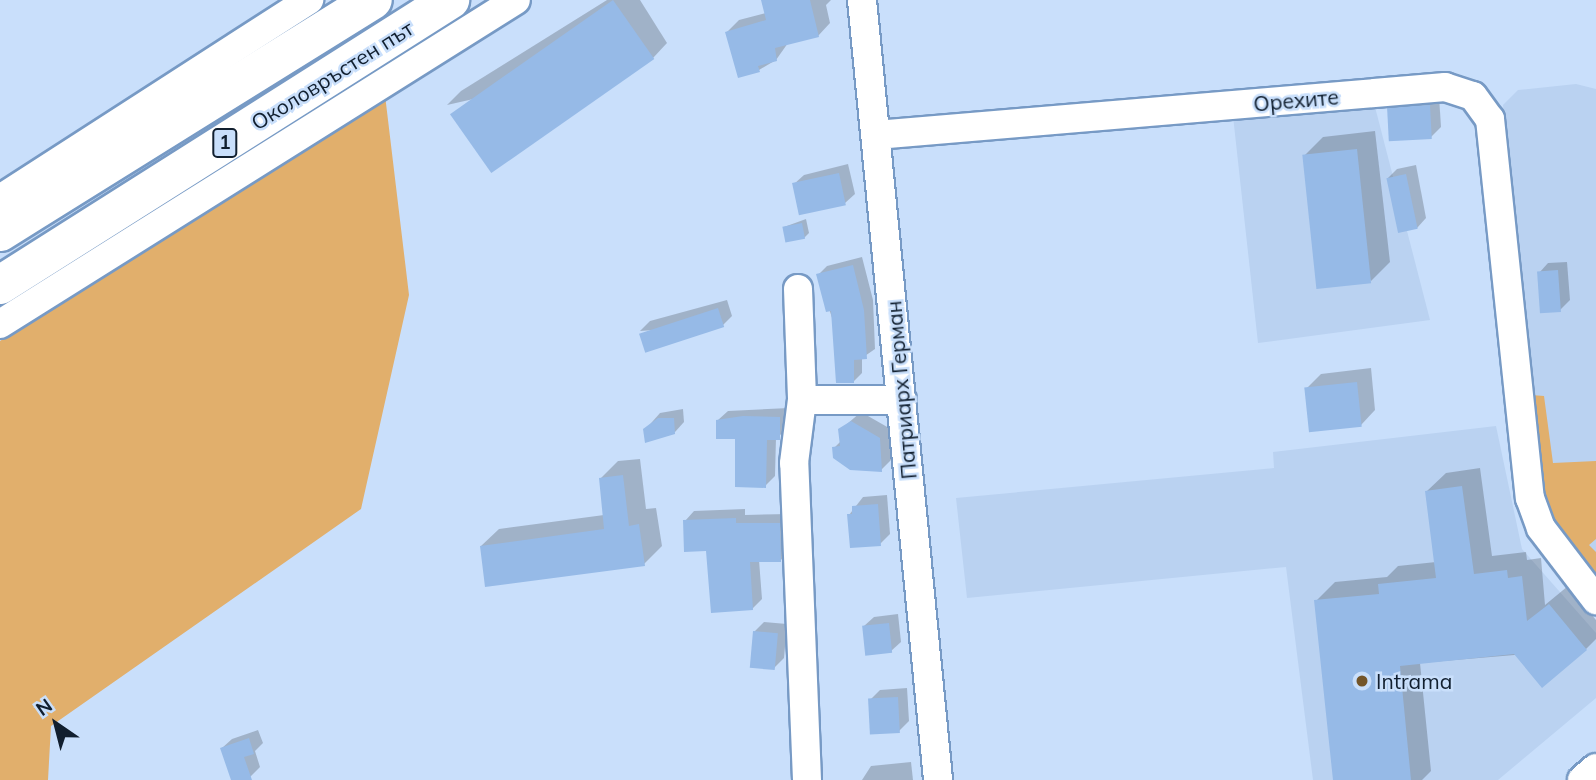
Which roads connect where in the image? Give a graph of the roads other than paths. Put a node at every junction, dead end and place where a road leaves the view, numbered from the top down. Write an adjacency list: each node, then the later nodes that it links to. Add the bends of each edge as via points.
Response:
1 (309, 0): 7 (street)
2 (373, 0): 8 (highway, Околовръстен път / 1)
3 (450, 0): 9 (highway, Околовръстен път / 1)
4 (516, 0): 11 (street)
5 (862, 0): 6 (street, Патриарх Герман)
6 (876, 135): 13 (street, Патриарх Герман); 14 (street, Орехите, via 1458,88 1473,96 1490,119 1535,515)
7 (0, 199)
8 (0, 232)
9 (0, 285)
10 (798, 289): 12 (street)
11 (0, 324)
12 (802, 400): 13 (street); 16 (street, via 794,463)
13 (902, 400): 17 (street, Патриарх Герман)
14 (1596, 600)
15 (1596, 768): 18 (street)
16 (807, 780)
17 (938, 780)
18 (1582, 780)

